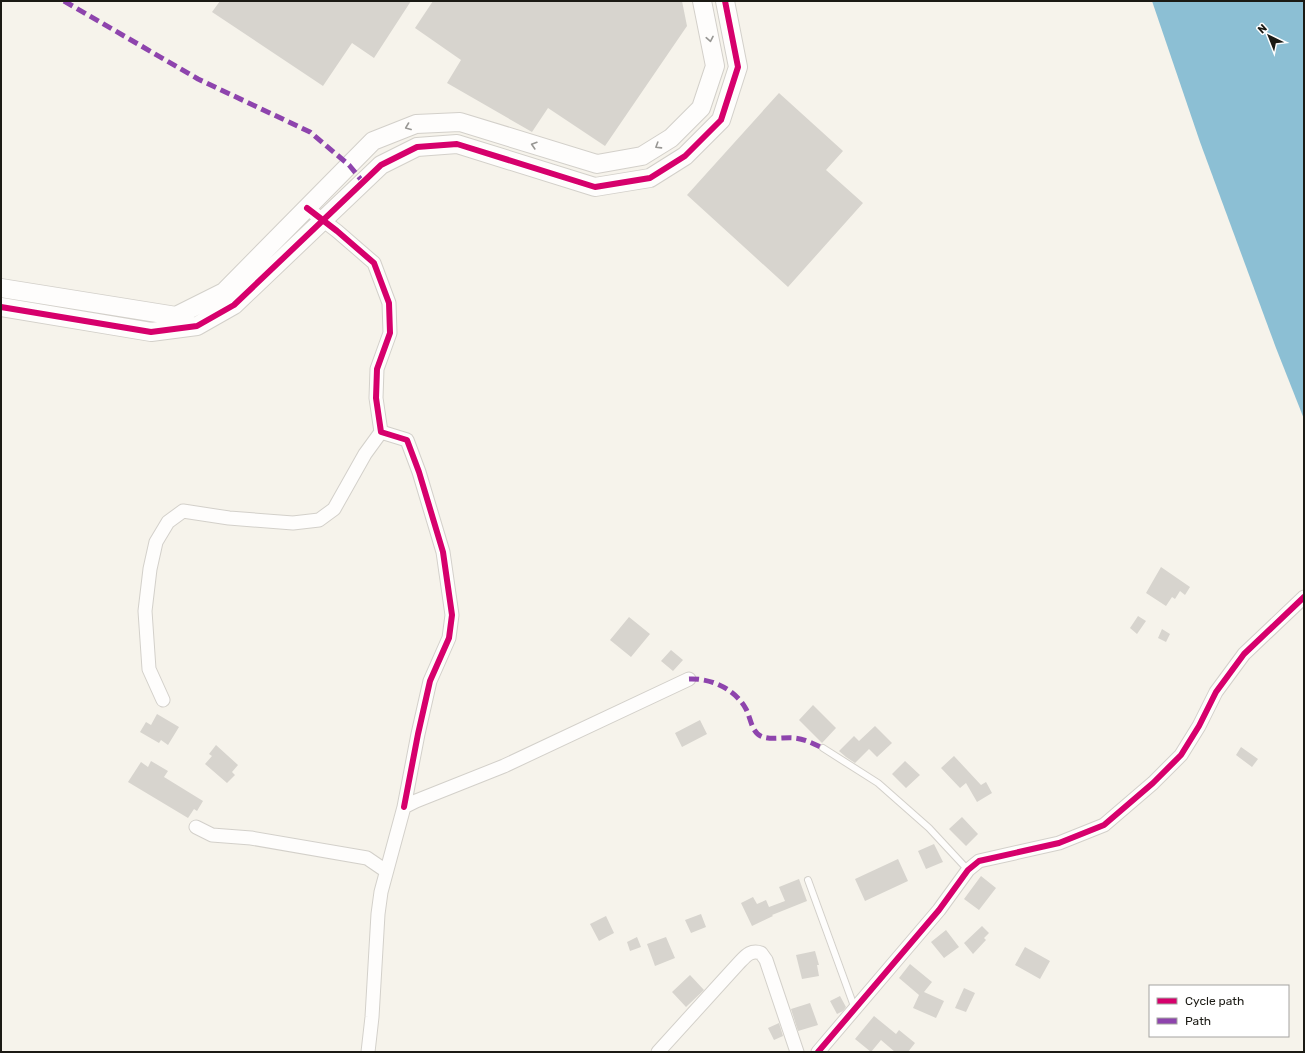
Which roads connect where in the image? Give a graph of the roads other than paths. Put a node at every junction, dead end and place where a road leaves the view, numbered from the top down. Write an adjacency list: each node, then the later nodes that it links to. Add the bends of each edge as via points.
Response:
1 (702, 1): 3 (street, one-way to 3, via 715,66 701,108 671,138 642,156 597,164 460,122 416,124 373,141)
2 (725, 1): 4 (street, via 738,68 721,120 685,156 650,178 595,187 457,144 417,147 381,165)
3 (307, 208): 4 (street); 5 (street, via 224,292 176,316)
4 (322, 221): 6 (street, via 234,305 197,326 151,332); 7 (street, via 374,263 389,303 390,333 376,369 376,398)
5 (1, 288)
6 (1, 308)
7 (381, 432): 10 (street, via 365,454 334,509 319,520 293,523 184,512 168,522 156,542 144,611 149,669); 12 (street, via 407,440 443,552 452,615 449,638 430,681)
8 (1304, 597): 14 (street, via 1244,654 1216,692 1181,755 1104,825 1059,842 979,861)
9 (689, 679): 12 (street, via 504,766)
10 (162, 700)
11 (823, 748): 14 (lane, via 878,783 929,828)
12 (404, 807): 15 (street)
13 (196, 827): 15 (street, via 212,835 251,838 367,858)
14 (968, 870): 17 (street, via 939,910)
15 (386, 871): 19 (street, via 378,914)
16 (808, 880): 17 (lane)
17 (855, 1009): 18 (street)
18 (830, 1046): 22 (street)
19 (368, 1052)
20 (658, 1052): 21 (street, via 738,964 753,952 761,953 766,960)
21 (797, 1052)
22 (818, 1052)

